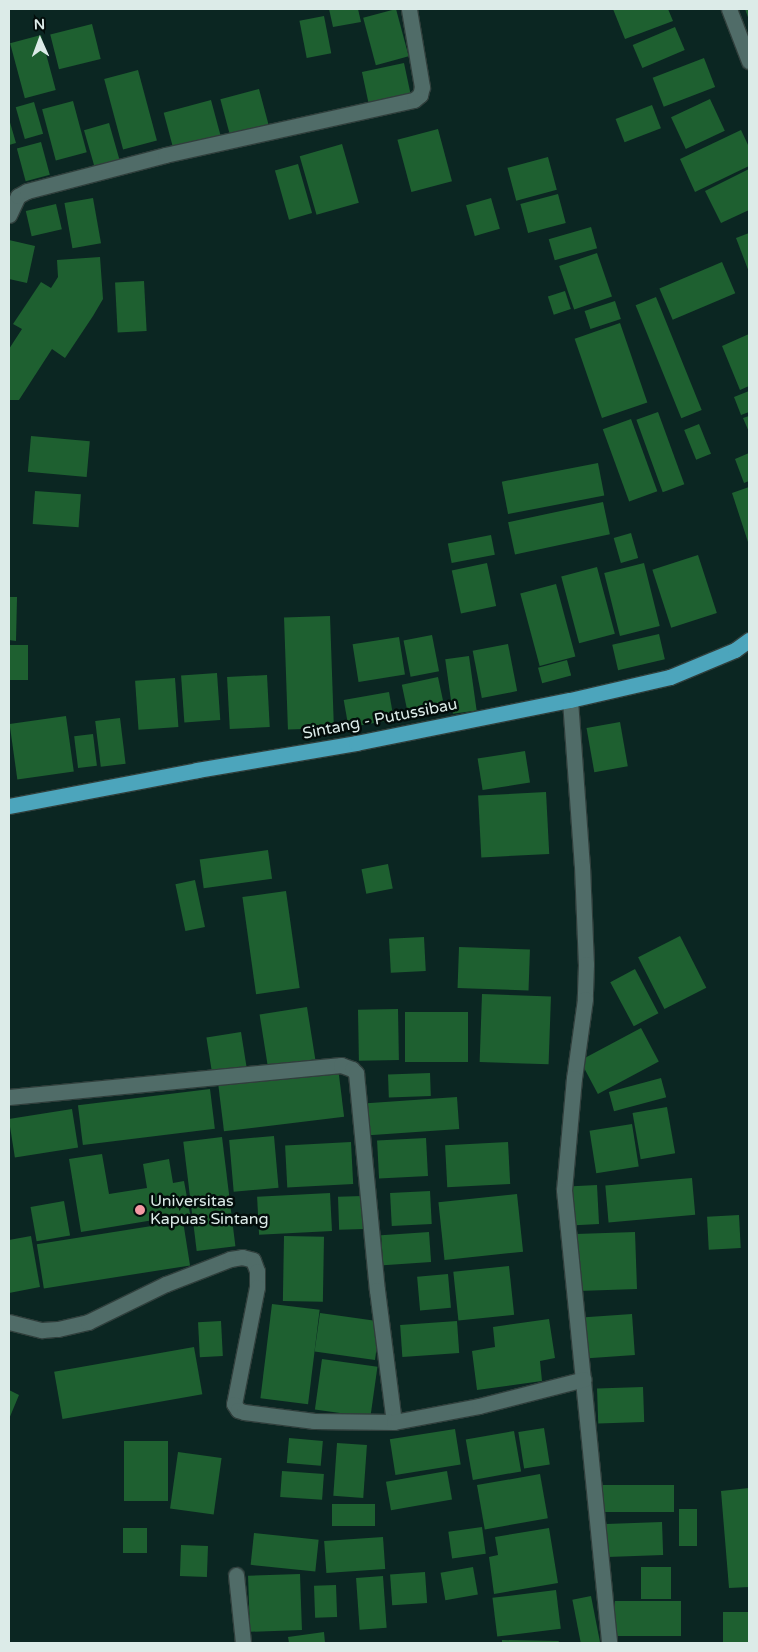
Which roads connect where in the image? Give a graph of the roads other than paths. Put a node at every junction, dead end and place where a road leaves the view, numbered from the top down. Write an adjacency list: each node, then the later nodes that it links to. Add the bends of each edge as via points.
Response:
1 (409, 9): 4 (street, via 422,87 414,100 164,155 27,191 18,196)
2 (729, 9): 3 (street)
3 (749, 59)
4 (9, 215)
5 (749, 640): 6 (highway, Sintang - Putussibau, via 735,650 670,676)
6 (570, 700): 7 (highway, Sintang - Putussibau, via 356,743); 10 (street, via 586,964 564,1190)
7 (9, 806)
8 (9, 1097): 11 (street, via 341,1065 352,1068 356,1073 377,1290)
9 (9, 1322): 11 (street, via 42,1330 88,1322 166,1284 242,1257 253,1260 257,1287 234,1404 238,1410 314,1421)
10 (584, 1379): 11 (street, via 479,1406); 14 (street)
11 (394, 1422)
12 (236, 1575): 13 (street)
13 (242, 1643)
14 (609, 1643)

